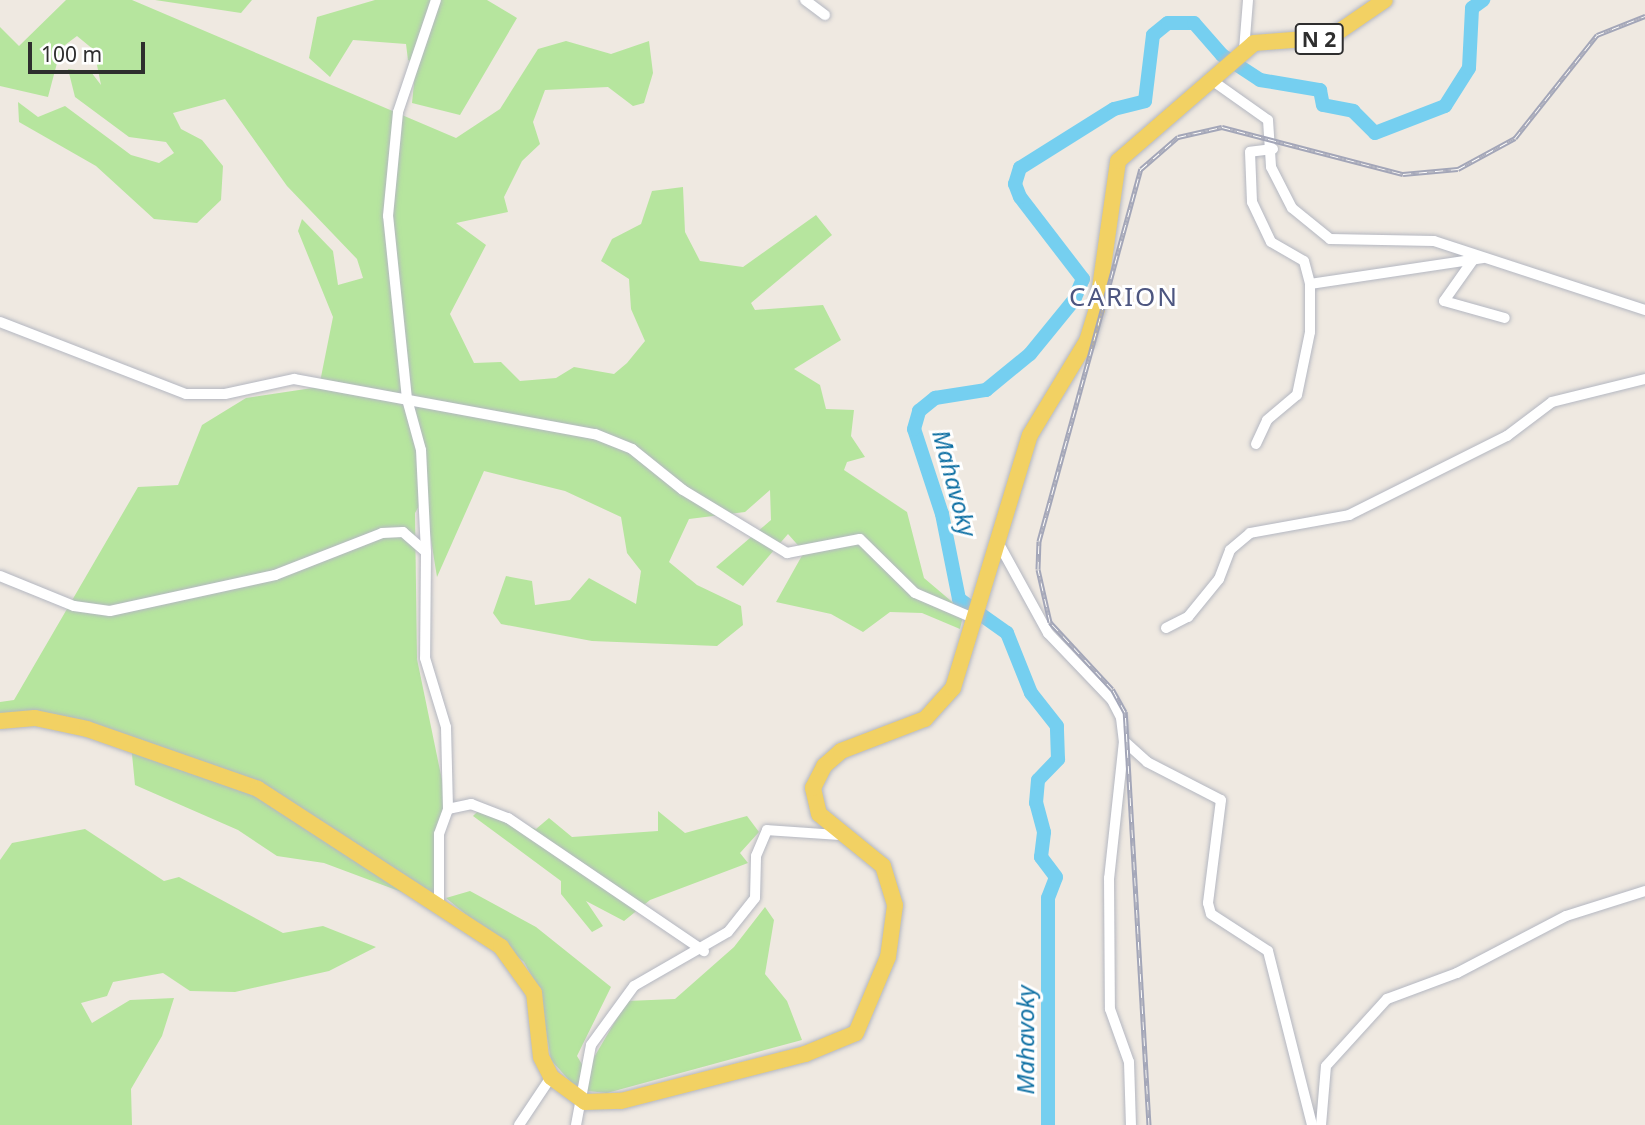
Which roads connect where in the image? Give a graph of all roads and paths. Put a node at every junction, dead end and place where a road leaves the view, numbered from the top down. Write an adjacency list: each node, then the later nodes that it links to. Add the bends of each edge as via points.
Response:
1 (436, 0): 15 (street, via 398,112 390,163 388,216)
2 (805, 0): 5 (street)
3 (1248, 0): 6 (street)
4 (1385, 0): 6 (main road, N 2, via 1331,37 1268,38)
5 (825, 15)
6 (1244, 50): 7 (main road, N 2)
7 (1215, 75): 8 (street, via 1268,120); 17 (main road, N 2, via 1118,161 1097,310 1087,341 1030,435)
8 (1273, 149): 9 (street, via 1271,167 1292,208 1330,239 1398,236); 10 (street, via 1250,152 1252,202 1271,242 1304,261)
9 (1478, 259): 10 (street); 11 (street); 12 (street, via 1444,301)
10 (1310, 284): 16 (street, via 1310,332 1297,395 1267,420)
11 (1645, 310)
12 (1505, 318)
13 (0, 322): 15 (street, via 186,394 225,394 294,379)
14 (1645, 379): 21 (street, via 1552,402 1507,436 1349,515 1250,533 1230,550 1219,579 1188,617)
15 (407, 399): 18 (street, via 421,450); 20 (street, via 596,433 632,449 683,490 787,553 860,540 915,593)
16 (1256, 444)
17 (999, 544): 20 (main road, N 2, via 988,586); 23 (street, via 1048,633 1112,700)
18 (426, 552): 19 (street, via 403,532 382,533 275,575 110,611 74,606); 24 (street, via 425,658 446,727)
19 (0, 576)
20 (973, 618): 25 (main road, N 2, via 960,670 941,705 906,729 841,751 824,766 813,788 819,814)
21 (1166, 628)
22 (0, 721): 27 (main road, via 35,718 87,729 258,789)
23 (1124, 741): 33 (street, via 1109,878 1110,1009 1129,1062); 34 (street, via 1147,762 1221,800 1208,903 1211,914 1268,951)
24 (448, 809): 27 (street, via 435,867); 28 (street, via 471,804 508,818)
25 (839, 835): 28 (street, via 767,830 756,856 755,898); 30 (main road, N 2, via 883,866 895,905 888,957 856,1033 805,1054 621,1101)
26 (1645, 891): 35 (street, via 1598,902 1457,973 1387,999 1326,1066)
27 (439, 906): 29 (main road, via 522,969 534,993 541,1057)
28 (704, 951): 30 (street, via 634,986 591,1045)
29 (551, 1077): 30 (main road); 31 (street)
30 (585, 1102): 32 (street)
31 (519, 1125)
32 (576, 1125)
33 (1131, 1125)
34 (1312, 1125)
35 (1321, 1125)

